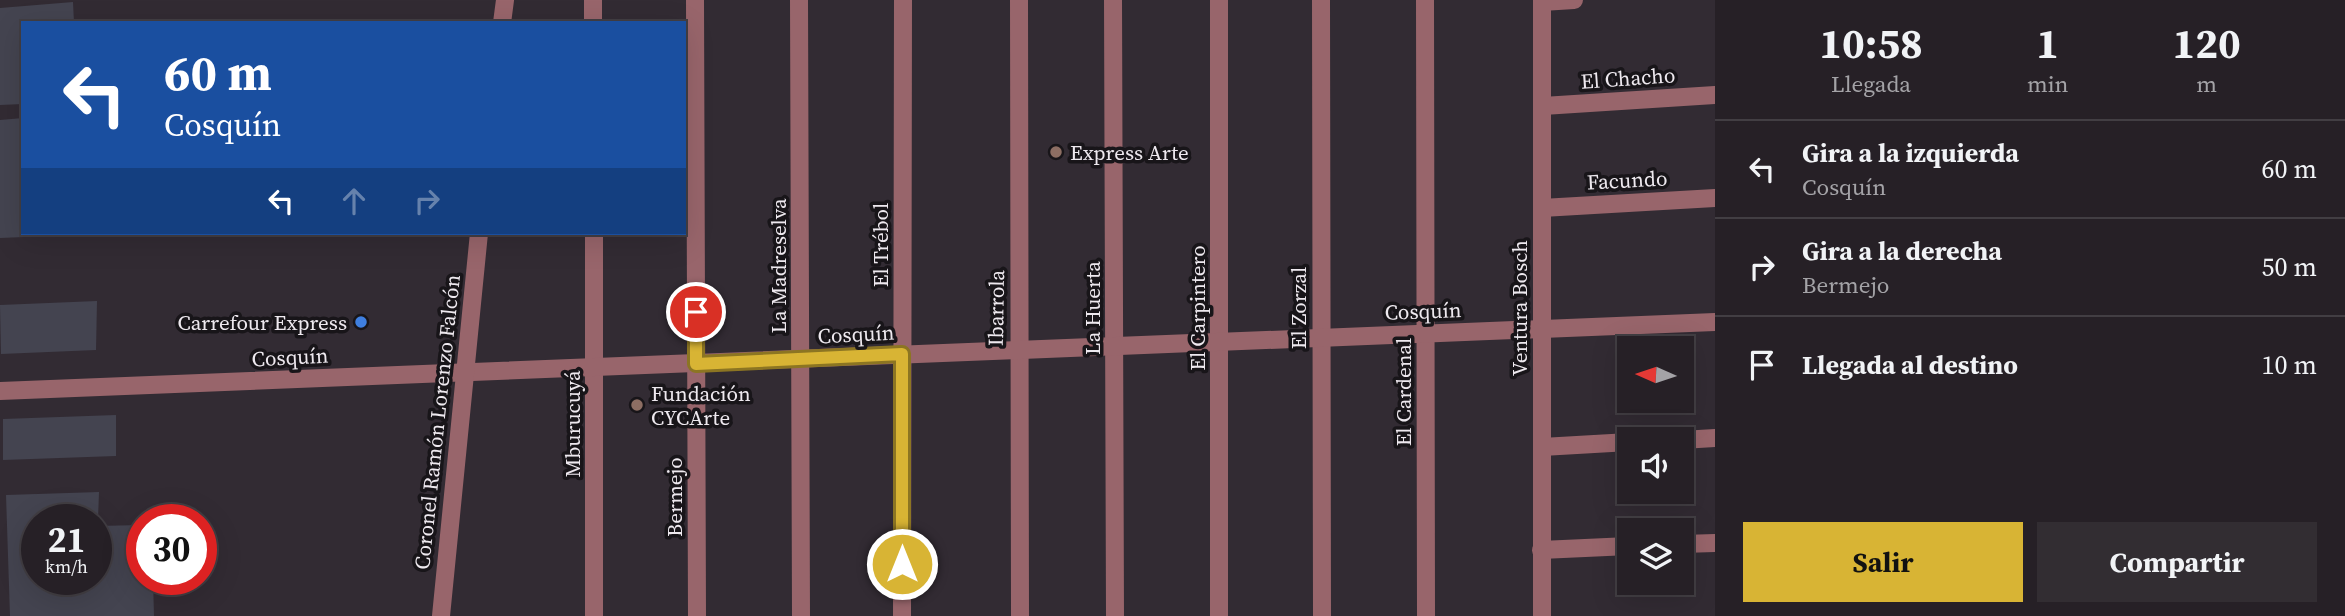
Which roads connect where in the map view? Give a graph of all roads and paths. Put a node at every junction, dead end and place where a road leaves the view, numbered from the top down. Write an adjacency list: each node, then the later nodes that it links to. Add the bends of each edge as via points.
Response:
1 (505, 0): 13 (street)
2 (593, 0): 14 (street)
3 (695, 0): 30 (street, Bermejo)
4 (799, 0): 29 (street, La Madreselva)
5 (902, 0): 28 (street, El Trébol)
6 (1019, 0): 27 (street, Ibarrola)
7 (1114, 0): 26 (street, La Huerta)
8 (1219, 0): 25 (street, El Carpintero)
9 (1321, 0): 24 (street, El Zorzal)
10 (1425, 0): 23 (street, El Cardenal)
11 (1574, 0): 12 (street)
12 (1542, 1): 16 (street, Ventura Bosch)
13 (502, 21)
14 (593, 21)
15 (1715, 95): 16 (street, El Chacho)
16 (1543, 106): 18 (street, Ventura Bosch)
17 (1715, 198): 18 (street, Facundo)
18 (1542, 208): 22 (street, Ventura Bosch)
19 (479, 235): 32 (street, Coronel Ramón Lorenzo Falcón)
20 (594, 235): 31 (street, Mburucuyá)
21 (1715, 322): 22 (street, Cosquín)
22 (1542, 330): 23 (street, Cosquín); 37 (street, Ventura Bosch)
23 (1426, 334): 24 (street, Cosquín); 51 (street, El Cardenal)
24 (1321, 338): 25 (street, Cosquín); 50 (street, El Zorzal)
25 (1220, 342): 26 (street, Cosquín); 49 (street, El Carpintero)
26 (1115, 346): 27 (street, Cosquín); 48 (street, La Huerta)
27 (1018, 349): 28 (street, Cosquín); 47 (street, Ibarrola)
28 (902, 354): 29 (street, Cosquín); 46 (street, El Trébol)
29 (802, 359): 30 (street, Cosquín); 45 (street, La Madreselva)
30 (696, 364): 31 (street, Cosquín); 44 (street, Bermejo)
31 (595, 368): 32 (street, Cosquín); 43 (street, Mburucuyá)
32 (464, 372): 33 (street, Cosquín); 42 (street, Coronel Ramón Lorenzo Falcón)
33 (0, 391)
34 (1715, 438): 35 (street)
35 (1694, 439)
36 (1617, 443): 37 (street)
37 (1542, 447): 41 (street, Ventura Bosch)
38 (1715, 543): 39 (street)
39 (1694, 544)
40 (1617, 547): 41 (street)
41 (1541, 550): 52 (street, Ventura Bosch)
42 (441, 616)
43 (594, 616)
44 (697, 616)
45 (801, 616)
46 (902, 616)
47 (1020, 616)
48 (1115, 616)
49 (1219, 616)
50 (1322, 616)
51 (1426, 616)
52 (1542, 616)

